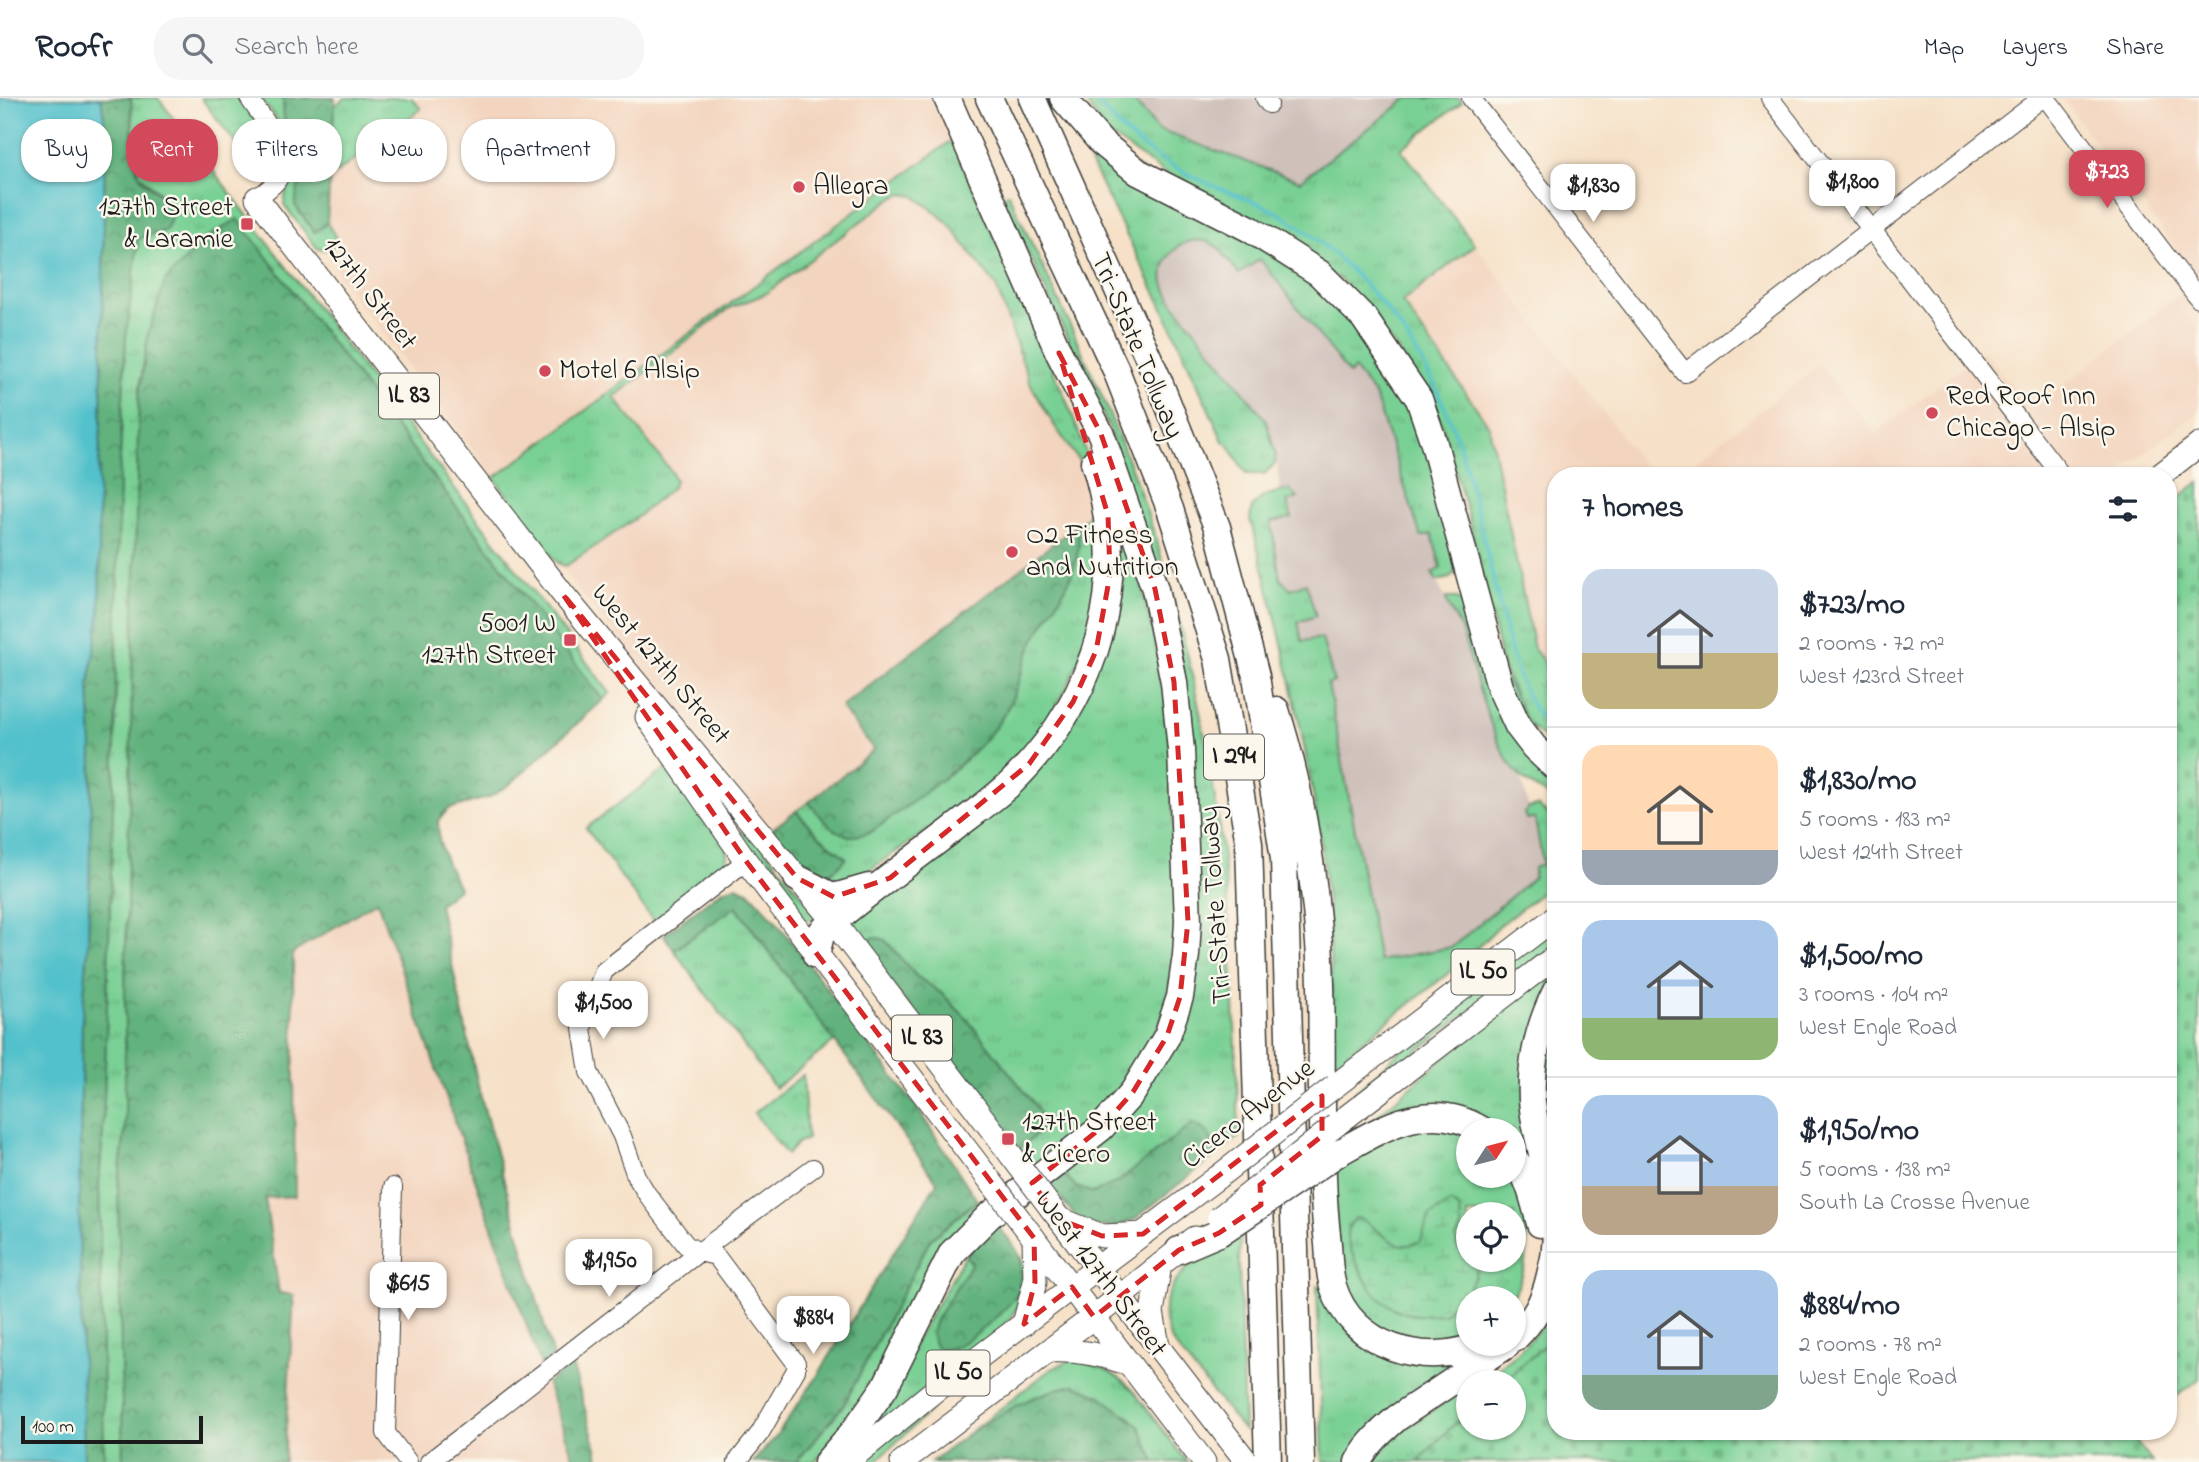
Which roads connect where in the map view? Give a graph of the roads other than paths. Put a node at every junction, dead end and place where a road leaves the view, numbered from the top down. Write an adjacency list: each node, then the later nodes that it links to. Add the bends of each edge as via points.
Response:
1 (249, 98): 9 (street, via 278,142 283,160 279,179)
2 (947, 98): 12 (highway)
3 (989, 98): 59 (highway, Tri-State Tollway / I 294, via 1116,370 1170,509 1217,659 1249,844)
4 (1032, 98): 16 (highway, Tri-State Tollway / I 294, via 1158,379)
5 (1063, 98): 18 (highway, via 1101,142 1138,172 1250,229 1320,274 1364,318 1419,399 1500,687 1518,726)
6 (1471, 98): 10 (street, via 1685,373)
7 (1770, 98): 10 (street)
8 (2044, 98): 10 (street); 11 (street)
9 (257, 198): 17 (main road, 127th Street / IL 83)
10 (1872, 229): 14 (street)
11 (2199, 299)
12 (1059, 354): 21 (highway, via 1103,488 1109,524 1110,575 1096,651 1060,724 1029,764); 54 (highway, via 1101,434 1131,515 1155,589 1174,682 1188,921 1180,997 1167,1036 1133,1092 1101,1128 989,1216 952,1253 885,1387)
13 (2199, 445): 15 (main road)
14 (2055, 467)
15 (2171, 467)
16 (1217, 527): 48 (highway, via 1280,721 1304,824 1319,943 1323,1204 1332,1286 1349,1319 1389,1347 1442,1356); 60 (highway, Tri-State Tollway / I 294, via 1256,676 1284,859)
17 (562, 593): 19 (main road, West 127th Street / IL 83); 20 (main road, West 127th Street / IL 83)
18 (1547, 759)
19 (746, 861): 24 (main road, West 127th Street / IL 83); 36 (street, via 604,971 582,1028 589,1072 622,1136 636,1176 686,1245)
20 (797, 878): 21 (highway, via 834,897); 22 (main road, West 127th Street / IL 83)
21 (890, 878): 22 (highway)
22 (833, 921): 24 (highway, via 822,931); 32 (main road, West 127th Street / IL 83, bridge)
23 (1547, 924): 35 (main road, Cicero Avenue / IL 50, bridge)
24 (817, 954): 34 (main road, West 127th Street / IL 83, bridge)
25 (1547, 963): 33 (main road, IL 50, bridge, via 1336,1125)
26 (1547, 1013): 30 (highway, via 1533,1063 1532,1101)
27 (1456, 1120): 33 (highway, bridge, via 1431,1115 1389,1124)
28 (813, 1168): 36 (street)
29 (1526, 1178): 42 (highway, via 1541,1229 1539,1266)
30 (1547, 1179)
31 (393, 1186): 51 (street, via 386,1433)
32 (1056, 1214): 35 (main road, via 1102,1236); 38 (main road, West 127th Street / IL 83)
33 (1219, 1225): 37 (highway)
34 (1030, 1233): 39 (main road, West 127th Street / IL 83); 44 (main road, via 1035,1282)
35 (1143, 1234): 38 (main road, Cicero Avenue / IL 50)
36 (699, 1252): 52 (street); 53 (street, via 716,1256 796,1363 760,1433)
37 (1170, 1257): 41 (main road, IL 50); 46 (main road, via 1152,1312)
38 (1098, 1268): 39 (main road, Cicero Avenue / IL 50); 41 (main road, West 127th Street / IL 83)
39 (1072, 1287): 43 (main road, West 127th Street / IL 83); 44 (main road, Cicero Avenue / IL 50)
40 (1547, 1287): 45 (highway)
41 (1121, 1297): 43 (main road, IL 50); 46 (main road, West 127th Street)
42 (1526, 1300)
43 (1094, 1317): 47 (main road, IL 50); 50 (main road, West 127th Street)
44 (1024, 1324): 55 (main road, Cicero Avenue / IL 50)
45 (1526, 1327)
46 (1158, 1347): 58 (main road, West 127th Street)
47 (1049, 1351): 50 (main road, via 1079,1350); 56 (main road, IL 50)
48 (1456, 1353)
49 (1490, 1356): 61 (highway, via 1382,1430)
50 (1129, 1363): 57 (main road, West 127th Street)
51 (408, 1462)
52 (429, 1462)
53 (737, 1462)
54 (827, 1462)
55 (847, 1462)
56 (902, 1462)
57 (1204, 1462)
58 (1247, 1462)
59 (1268, 1462)
60 (1301, 1462)
61 (1358, 1462)

